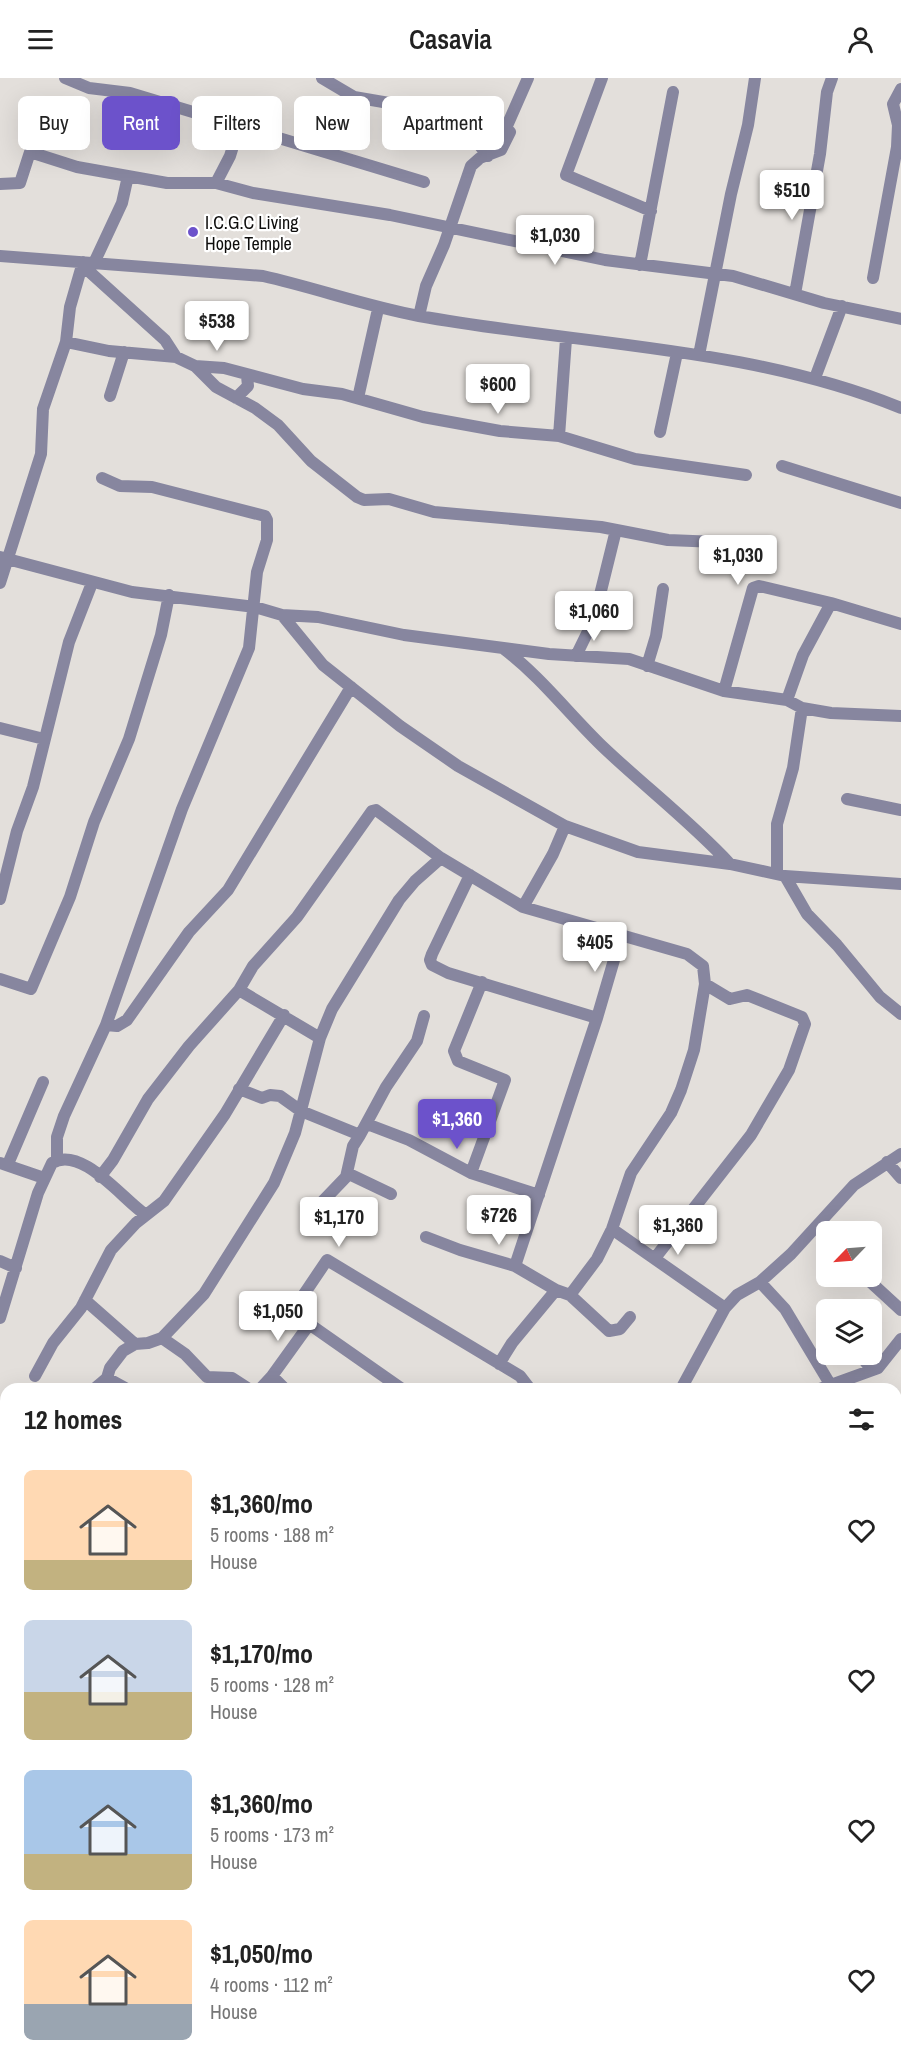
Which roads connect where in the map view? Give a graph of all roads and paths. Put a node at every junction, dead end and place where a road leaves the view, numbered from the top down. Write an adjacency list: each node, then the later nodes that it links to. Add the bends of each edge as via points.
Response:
1 (322, 78): 12 (street, via 354,97 389,103 426,118 477,142)
2 (528, 78): 12 (street, via 509,119 509,138 501,150)
3 (602, 78): 18 (street, via 566,175)
4 (755, 78): 23 (street)
5 (832, 78): 25 (street)
6 (70, 79): 9 (street, via 89,88 130,93)
7 (901, 89): 16 (street, via 893,104 898,125)
8 (673, 92): 18 (street)
9 (192, 112)
10 (282, 140): 14 (street)
11 (232, 150): 15 (street)
12 (488, 156): 19 (street, via 471,166)
13 (128, 176): 15 (street, via 167,183); 17 (street, via 77,167 30,152 20,183); 21 (street, via 122,203)
14 (424, 182)
15 (216, 183): 19 (street)
16 (897, 183): 24 (street)
17 (0, 184)
18 (651, 210): 22 (street)
19 (450, 228): 22 (street); 28 (street)
20 (0, 256): 21 (street)
21 (86, 264): 27 (street, via 263,276); 31 (street, via 70,307); 35 (street, via 165,340)
22 (640, 265): 23 (street)
23 (715, 273): 25 (street); 34 (street)
24 (873, 278)
25 (795, 294): 26 (street)
26 (843, 306): 29 (street); 38 (street)
27 (378, 309): 28 (street); 41 (street)
28 (418, 316): 30 (street)
29 (901, 319)
30 (566, 339): 33 (street); 44 (street)
31 (66, 342): 32 (street); 51 (street, via 48,390 41,454)
32 (124, 352): 35 (street); 39 (street)
33 (677, 353): 34 (street); 43 (street)
34 (699, 355): 38 (street)
35 (176, 357): 36 (street)
36 (195, 366): 37 (street, via 224,368); 40 (street, via 216,387)
37 (247, 376): 40 (street, via 248,386); 41 (street)
38 (815, 378): 42 (street)
39 (110, 396)
40 (236, 398): 49 (street, via 278,425 311,461 364,500 389,499 434,512)
41 (358, 398): 44 (street, via 423,417)
42 (901, 408)
43 (660, 432)
44 (559, 436): 46 (street, via 635,459)
45 (782, 466): 48 (street)
46 (746, 475)
47 (102, 478): 57 (street, via 120,486 153,487 265,516 267,540 257,572)
48 (901, 503)
49 (616, 530): 50 (street, via 668,540); 61 (street, via 594,619)
50 (742, 543)
51 (4, 557): 52 (street); 53 (street)
52 (0, 583)
53 (93, 583): 55 (street); 69 (street, via 74,627)
54 (663, 589): 62 (street)
55 (169, 595): 57 (street); 81 (street, via 129,739 94,822 45,960 31,989)
56 (831, 603): 59 (street); 64 (street, via 759,586 753,588); 65 (street, via 803,655)
57 (255, 607): 58 (street); 89 (street, via 249,648 182,809)
58 (282, 615): 60 (street, via 318,617 404,635); 63 (street, via 323,665)
59 (901, 624)
60 (504, 648): 61 (street); 74 (street, via 601,745 699,831)
61 (576, 656): 62 (street, via 629,659)
62 (647, 666): 64 (street)
63 (351, 687): 72 (street, via 458,766); 89 (street, via 228,890 189,932 127,1020 117,1026)
64 (724, 691): 65 (street)
65 (787, 700): 66 (street)
66 (802, 708): 67 (street); 75 (street, via 793,768 777,824)
67 (901, 716)
68 (0, 728): 69 (street)
69 (44, 739): 78 (street)
70 (848, 799): 71 (street)
71 (901, 810)
72 (565, 825): 74 (street, via 638,852); 79 (street)
73 (441, 858): 76 (street); 84 (street, via 408,831 372,810 297,916 252,966); 90 (street, via 399,900 347,984)
74 (730, 864): 75 (street)
75 (781, 874): 77 (street); 85 (street, via 807,914 880,997)
76 (470, 875): 79 (street); 82 (street, via 430,960 448,974)
77 (901, 884)
78 (0, 899)
79 (523, 907): 80 (street)
80 (621, 936): 83 (street, via 698,960 703,966); 88 (street)
81 (0, 979)
82 (482, 982): 88 (street); 101 (street, via 455,1056 458,1061 506,1080)
83 (705, 984): 111 (street, via 694,1050 681,1090 671,1113 631,1173); 113 (street, via 730,999 747,995 802,1017 805,1024 789,1070 751,1135)
84 (239, 990): 86 (street); 102 (street, via 147,1099 114,1160)
85 (901, 1014)
86 (284, 1015): 90 (street); 92 (street)
87 (424, 1016): 94 (street, via 417,1041)
88 (597, 1018): 106 (street)
89 (106, 1025): 97 (street, via 64,1116 57,1137)
90 (320, 1038): 93 (street)
91 (43, 1082): 99 (street)
92 (239, 1089): 93 (street, via 262,1098 280,1096); 108 (street, via 164,1201)
93 (301, 1111): 95 (street); 127 (street, via 274,1183 204,1294)
94 (366, 1124): 95 (street); 101 (street, via 409,1140)
95 (360, 1135): 100 (street, via 353,1146)
96 (901, 1154): 98 (street)
97 (57, 1159): 102 (street, via 74,1159); 103 (street)
98 (887, 1162): 104 (street); 109 (street, via 854,1185)
99 (4, 1163): 103 (street)
100 (348, 1173): 105 (street); 107 (street)
101 (471, 1173): 106 (street)
102 (100, 1177): 108 (street)
103 (44, 1178): 116 (street)
104 (901, 1178)
105 (391, 1194)
106 (539, 1195): 115 (street)
107 (323, 1201)
108 (146, 1215): 121 (street, via 111,1250)
109 (822, 1221)
110 (816, 1228): 117 (street)
111 (612, 1229): 113 (street); 120 (street, via 597,1259)
112 (426, 1237): 115 (street)
113 (655, 1258): 122 (street)
114 (0, 1262): 116 (street)
115 (515, 1266): 119 (street)
116 (16, 1268): 125 (street)
117 (760, 1282): 122 (street, via 737,1295); 144 (street, via 785,1309)
118 (876, 1287): 123 (street)
119 (556, 1290): 120 (street); 130 (street, via 512,1343)
120 (570, 1295): 124 (street, via 609,1331 620,1329)
121 (85, 1300): 129 (street); 133 (street)
122 (725, 1308): 143 (street)
123 (901, 1310)
124 (630, 1317)
125 (0, 1318)
126 (308, 1326): 130 (street, via 292,1308 329,1260); 134 (street); 141 (street, via 327,1335)
127 (162, 1338): 129 (street); 138 (street, via 207,1377 232,1378)
128 (901, 1339): 132 (street, via 881,1365)
129 (135, 1344): 135 (street, via 123,1351)
130 (500, 1364): 142 (street)
131 (868, 1365): 132 (street)
132 (872, 1370): 145 (street)
133 (35, 1376)
134 (272, 1376): 139 (street); 140 (street)
135 (107, 1378): 136 (street); 137 (street)
136 (101, 1383)
137 (116, 1383)
138 (240, 1383)
139 (266, 1383)
140 (279, 1383)
141 (394, 1383)
142 (525, 1383)
143 (684, 1383)
144 (824, 1383)
145 (840, 1383)

